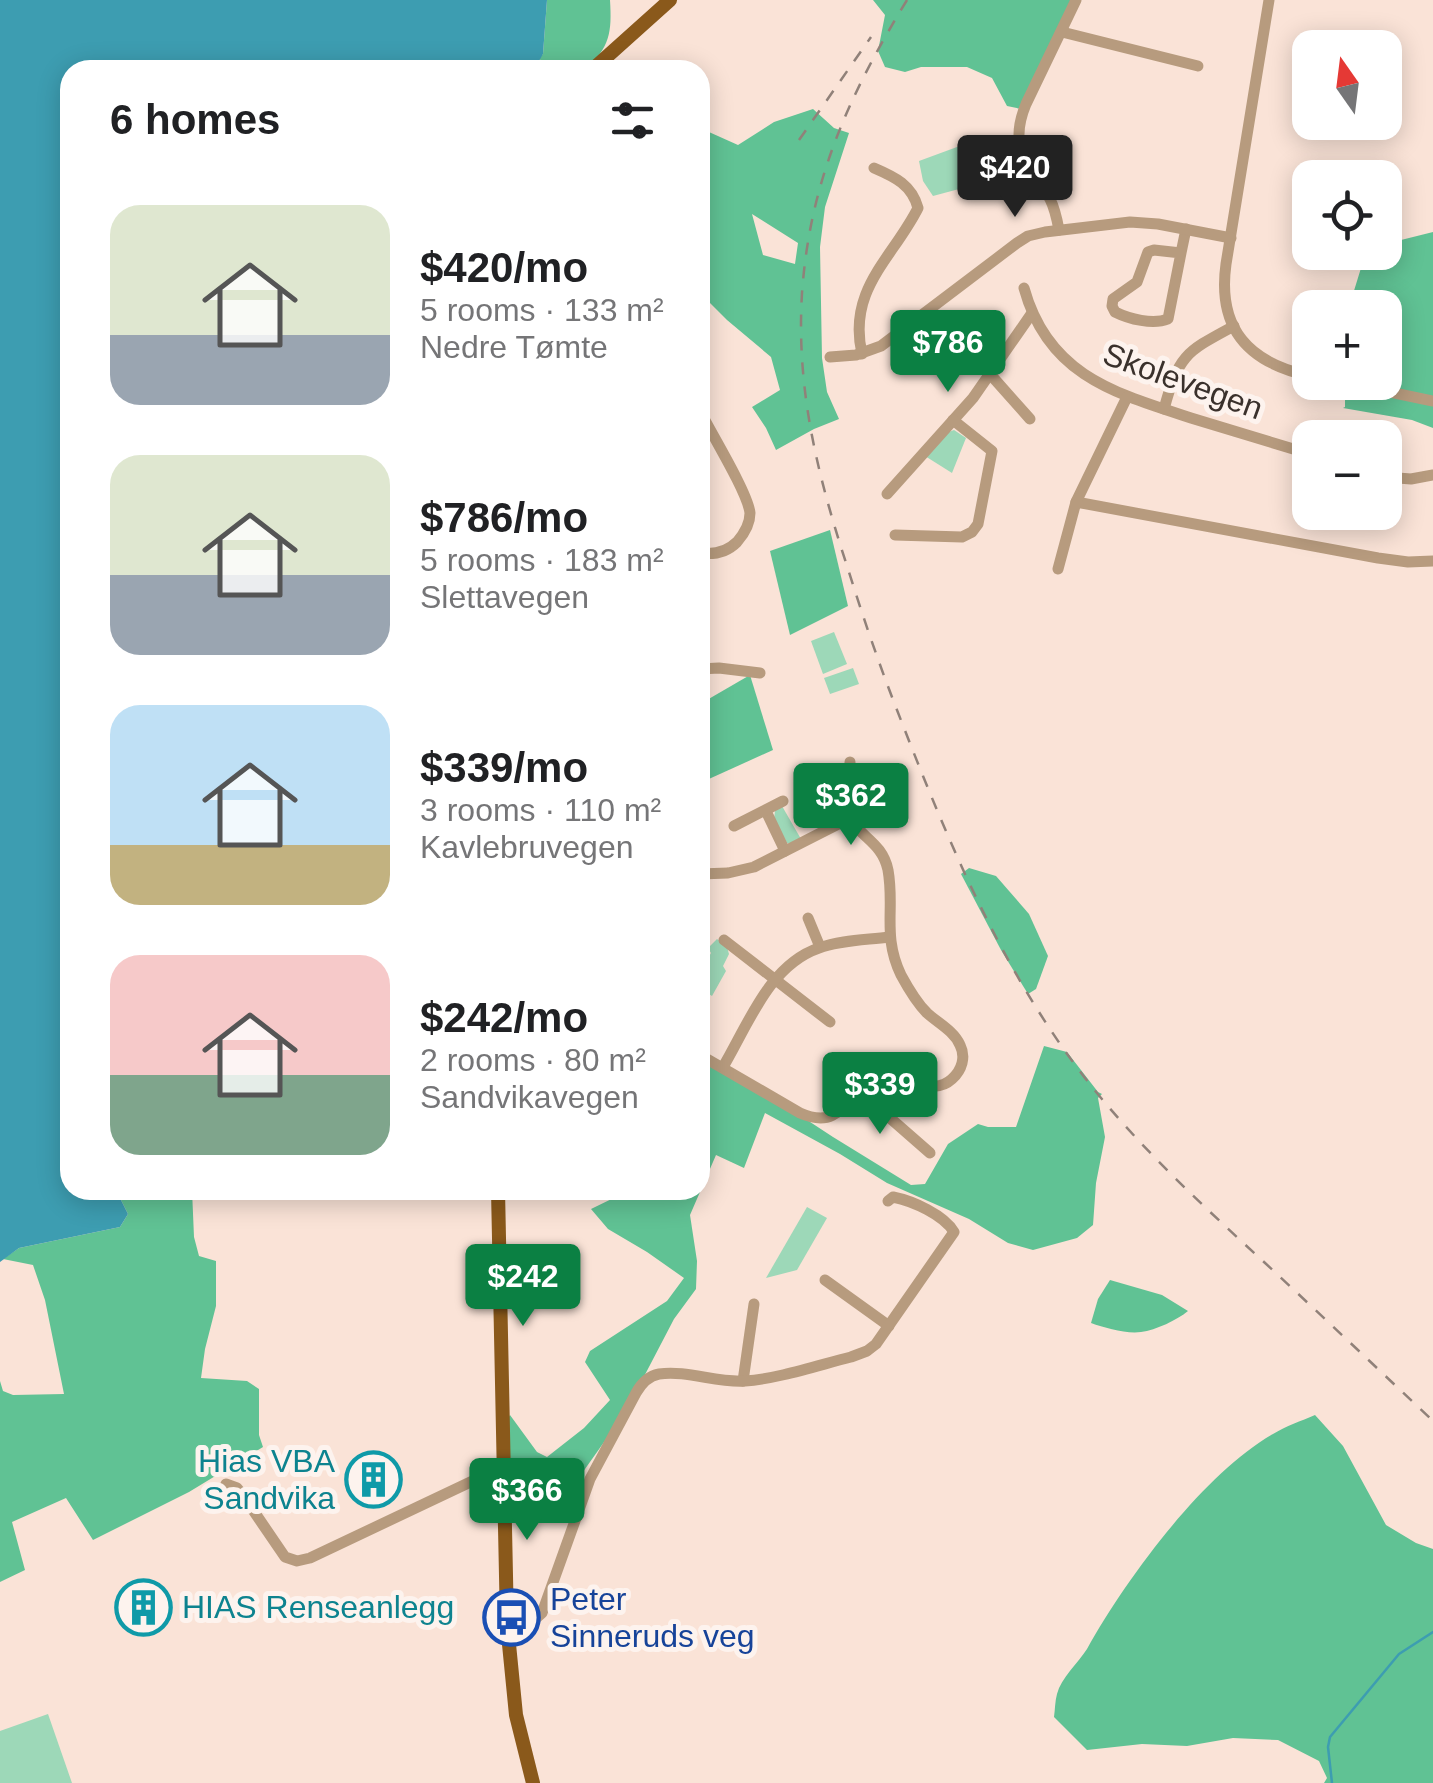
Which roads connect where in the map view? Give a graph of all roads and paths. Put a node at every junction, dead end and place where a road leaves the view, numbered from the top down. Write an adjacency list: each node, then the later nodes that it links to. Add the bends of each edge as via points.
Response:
1 (670, 0): 5 (main road)
2 (1076, 0): 4 (street)
3 (1269, 0): 10 (street)
4 (1062, 32): 6 (street); 9 (street, via 1022,114 1019,136)
5 (603, 60)
6 (1198, 66)
7 (874, 168): 15 (street, via 898,178 918,208 872,279 858,331)
8 (1186, 229): 9 (street, via 1130,222); 10 (street); 11 (street)
9 (1059, 230): 15 (street, via 1022,239 885,344)
10 (1231, 238): 14 (street, via 1224,282)
11 (1180, 253): 11 (street, via 1148,252 1137,282 1113,299 1114,312 1168,319)
12 (1024, 288): 13 (street, Skolevegen)
13 (1032, 312): 18 (street); 20 (street, Skolevegen, via 1071,365)
14 (1234, 326): 17 (street, via 1266,362); 22 (street, via 1186,356)
15 (862, 354): 16 (street)
16 (830, 357)
17 (1292, 372)
18 (990, 374): 23 (street); 24 (street)
19 (1402, 395): 21 (street)
20 (1127, 397): 22 (street, Skolevegen); 30 (street)
21 (1433, 401)
22 (1164, 409): 26 (street, Skolevegen)
23 (1030, 418)
24 (954, 420): 29 (street); 31 (street, via 992,451 978,524 962,537)
25 (710, 430): 32 (street, via 750,514 736,544)
26 (1292, 448)
27 (1433, 476): 28 (street)
28 (1402, 477)
29 (887, 494)
30 (1076, 502): 33 (street, via 1408,562); 34 (street)
31 (894, 535)
32 (710, 552)
33 (1433, 561)
34 (1058, 570)
35 (710, 668): 36 (street)
36 (760, 673)
37 (850, 762): 40 (street)
38 (783, 801): 39 (street)
39 (766, 811): 41 (street); 42 (street)
40 (850, 818): 42 (street); 45 (street, via 884,859)
41 (734, 826)
42 (786, 851): 43 (street, via 742,870)
43 (710, 873)
44 (808, 918): 47 (street)
45 (889, 937): 47 (street); 52 (street, via 911,992 958,1040 962,1060 956,1076 940,1086 890,1072 874,1074)
46 (724, 940): 48 (street)
47 (820, 948): 48 (street)
48 (774, 980): 49 (street); 51 (street)
49 (830, 1022)
50 (710, 1060): 51 (street)
51 (723, 1068): 52 (street, via 814,1118 838,1112)
52 (858, 1090): 53 (street)
53 (930, 1152)
54 (498, 1200): 60 (main road)
55 (888, 1200): 58 (street, via 906,1200 954,1232)
56 (825, 1280): 58 (street)
57 (754, 1304): 59 (street)
58 (888, 1326): 59 (street, via 859,1354)
59 (743, 1381): 62 (street, via 665,1374 642,1384 590,1479 542,1613 532,1622)
60 (504, 1470): 61 (street, via 297,1561 285,1557 240,1490); 62 (main road)
61 (226, 1484)
62 (507, 1624): 63 (main road, via 516,1715)
63 (533, 1783)

